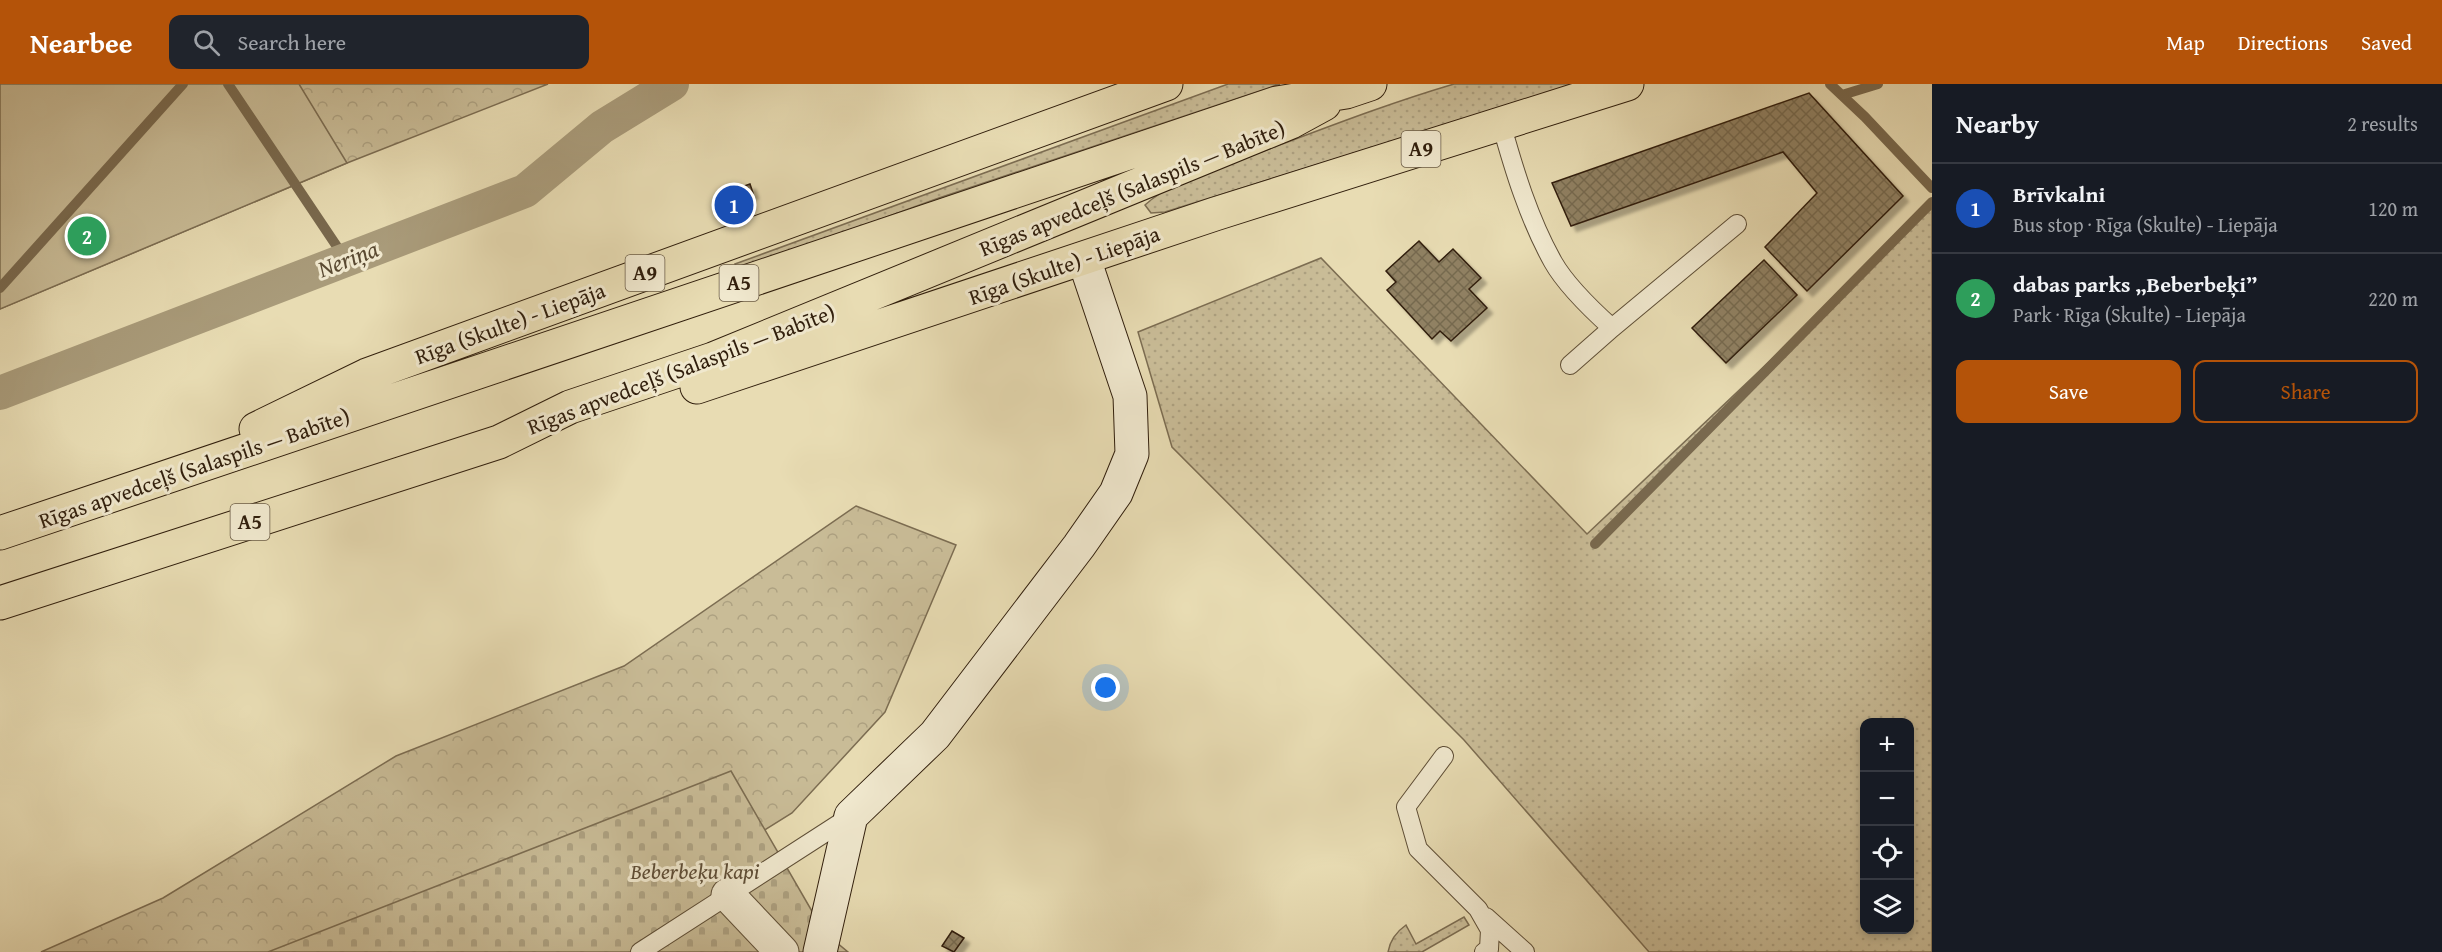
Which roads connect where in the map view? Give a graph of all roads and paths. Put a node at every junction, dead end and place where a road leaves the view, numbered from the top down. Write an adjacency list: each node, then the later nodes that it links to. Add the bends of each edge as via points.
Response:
1 (1166, 84): 10 (highway, Rīga (Skulte) - Liepāja / A9, via 368,375)
2 (1627, 84): 4 (highway, Rīga (Skulte) - Liepāja / A9)
3 (1358, 88): 9 (highway, Rīgas apvedceļš (Salaspils — Babīte) / A5, via 1292,122 713,359 570,407); 10 (highway, Rīgas apvedceļš (Salaspils — Babīte) / A5, via 1266,106)
4 (1501, 123): 6 (highway, Rīga (Skulte) - Liepāja / A9); 7 (lane, via 1514,168 1554,264)
5 (1737, 224): 7 (lane)
6 (1084, 259): 9 (highway, Rīga (Skulte) - Liepāja / A9, via 577,427); 14 (street, via 1130,396 1132,454 1116,493 936,735)
7 (1612, 328): 8 (lane)
8 (1570, 365)
9 (500, 442): 12 (highway, Rīgas apvedceļš (Salaspils — Babīte) / A5)
10 (136, 488): 11 (highway, Rīgas apvedceļš (Salaspils — Babīte) / A5)
11 (0, 533)
12 (0, 603)
13 (1444, 756): 16 (lane, via 1406,807 1418,849)
14 (851, 816): 15 (lane); 19 (street)
15 (729, 895): 17 (lane); 18 (street)
16 (1478, 909): 20 (lane, via 1490,930 1489,949); 21 (lane)
17 (640, 952)
18 (782, 952)
19 (820, 952)
20 (1484, 952)
21 (1525, 952)

